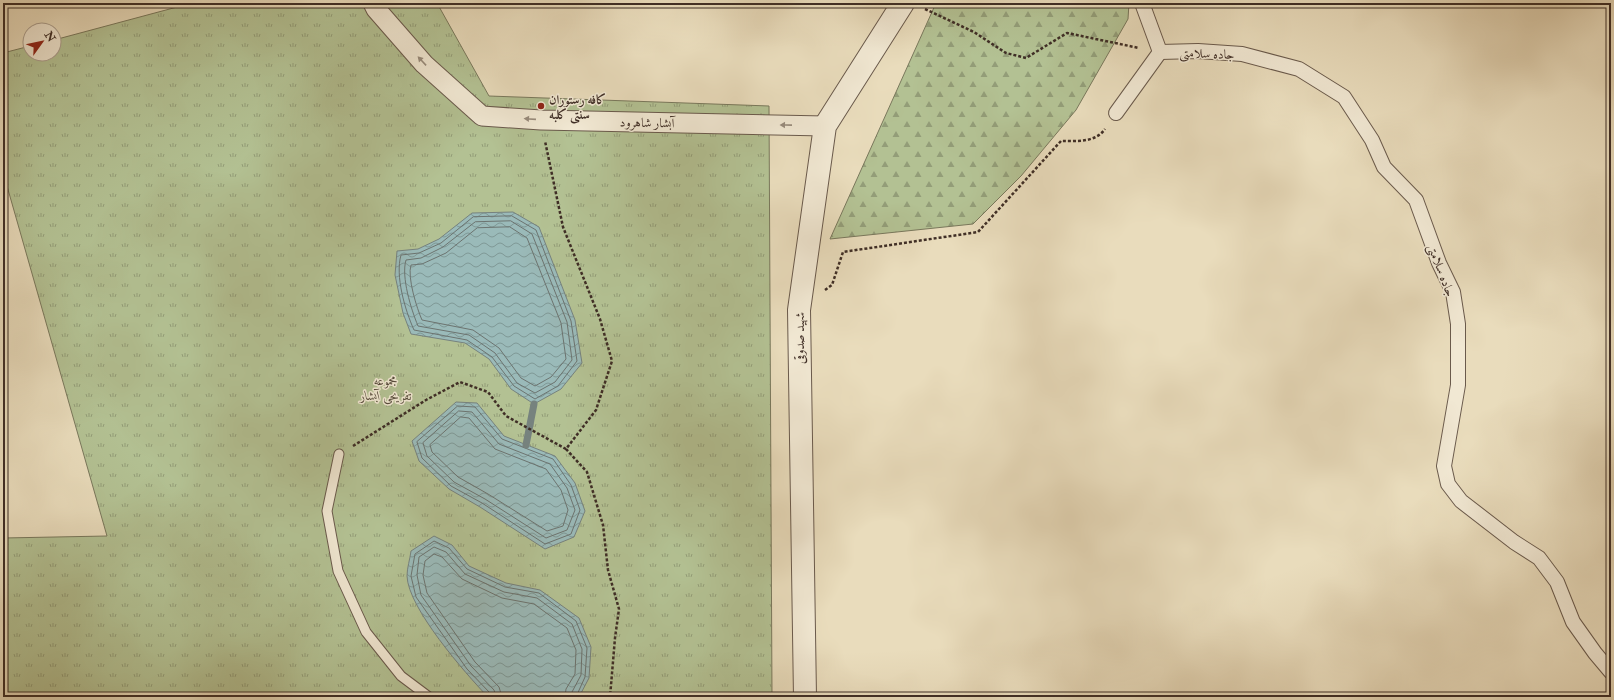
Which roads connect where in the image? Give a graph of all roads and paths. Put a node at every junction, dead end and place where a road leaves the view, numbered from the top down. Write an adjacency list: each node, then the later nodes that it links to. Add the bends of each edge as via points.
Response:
1 (373, 3): 6 (street, آبشار شاهرود, one-way to 1, via 482,116 424,64)
2 (1142, 3): 4 (street)
3 (911, 5): 4 (path, via 974,32 1006,53 1026,58 1067,33); 7 (street, شهید صدوقی)
4 (1160, 52): 5 (street); 11 (street, جاده سلامتی, via 1198,50 1242,54 1299,69 1344,97 1372,140 1384,167 1416,200 1439,263 1453,292 1458,324 1458,385 1444,466 1448,484 1461,501 1539,558 1557,582 1573,622)
5 (1116, 113): 8 (path, via 1102,133 1083,142 1061,141 978,232)
6 (541, 120): 7 (street, آبشار شاهرود, one-way to 6); 9 (path, via 563,227 600,319 612,361 596,410)
7 (825, 126): 14 (street, شهید صدوقی, via 799,310)
8 (843, 252)
9 (566, 449): 10 (path, via 506,416 488,392 460,382); 13 (path, via 586,472 603,525 608,570 619,609 614,638)
10 (339, 454): 12 (lane, via 327,511 338,572 366,632 401,676)
11 (1611, 672)
12 (429, 697)
13 (610, 697)
14 (805, 697)

